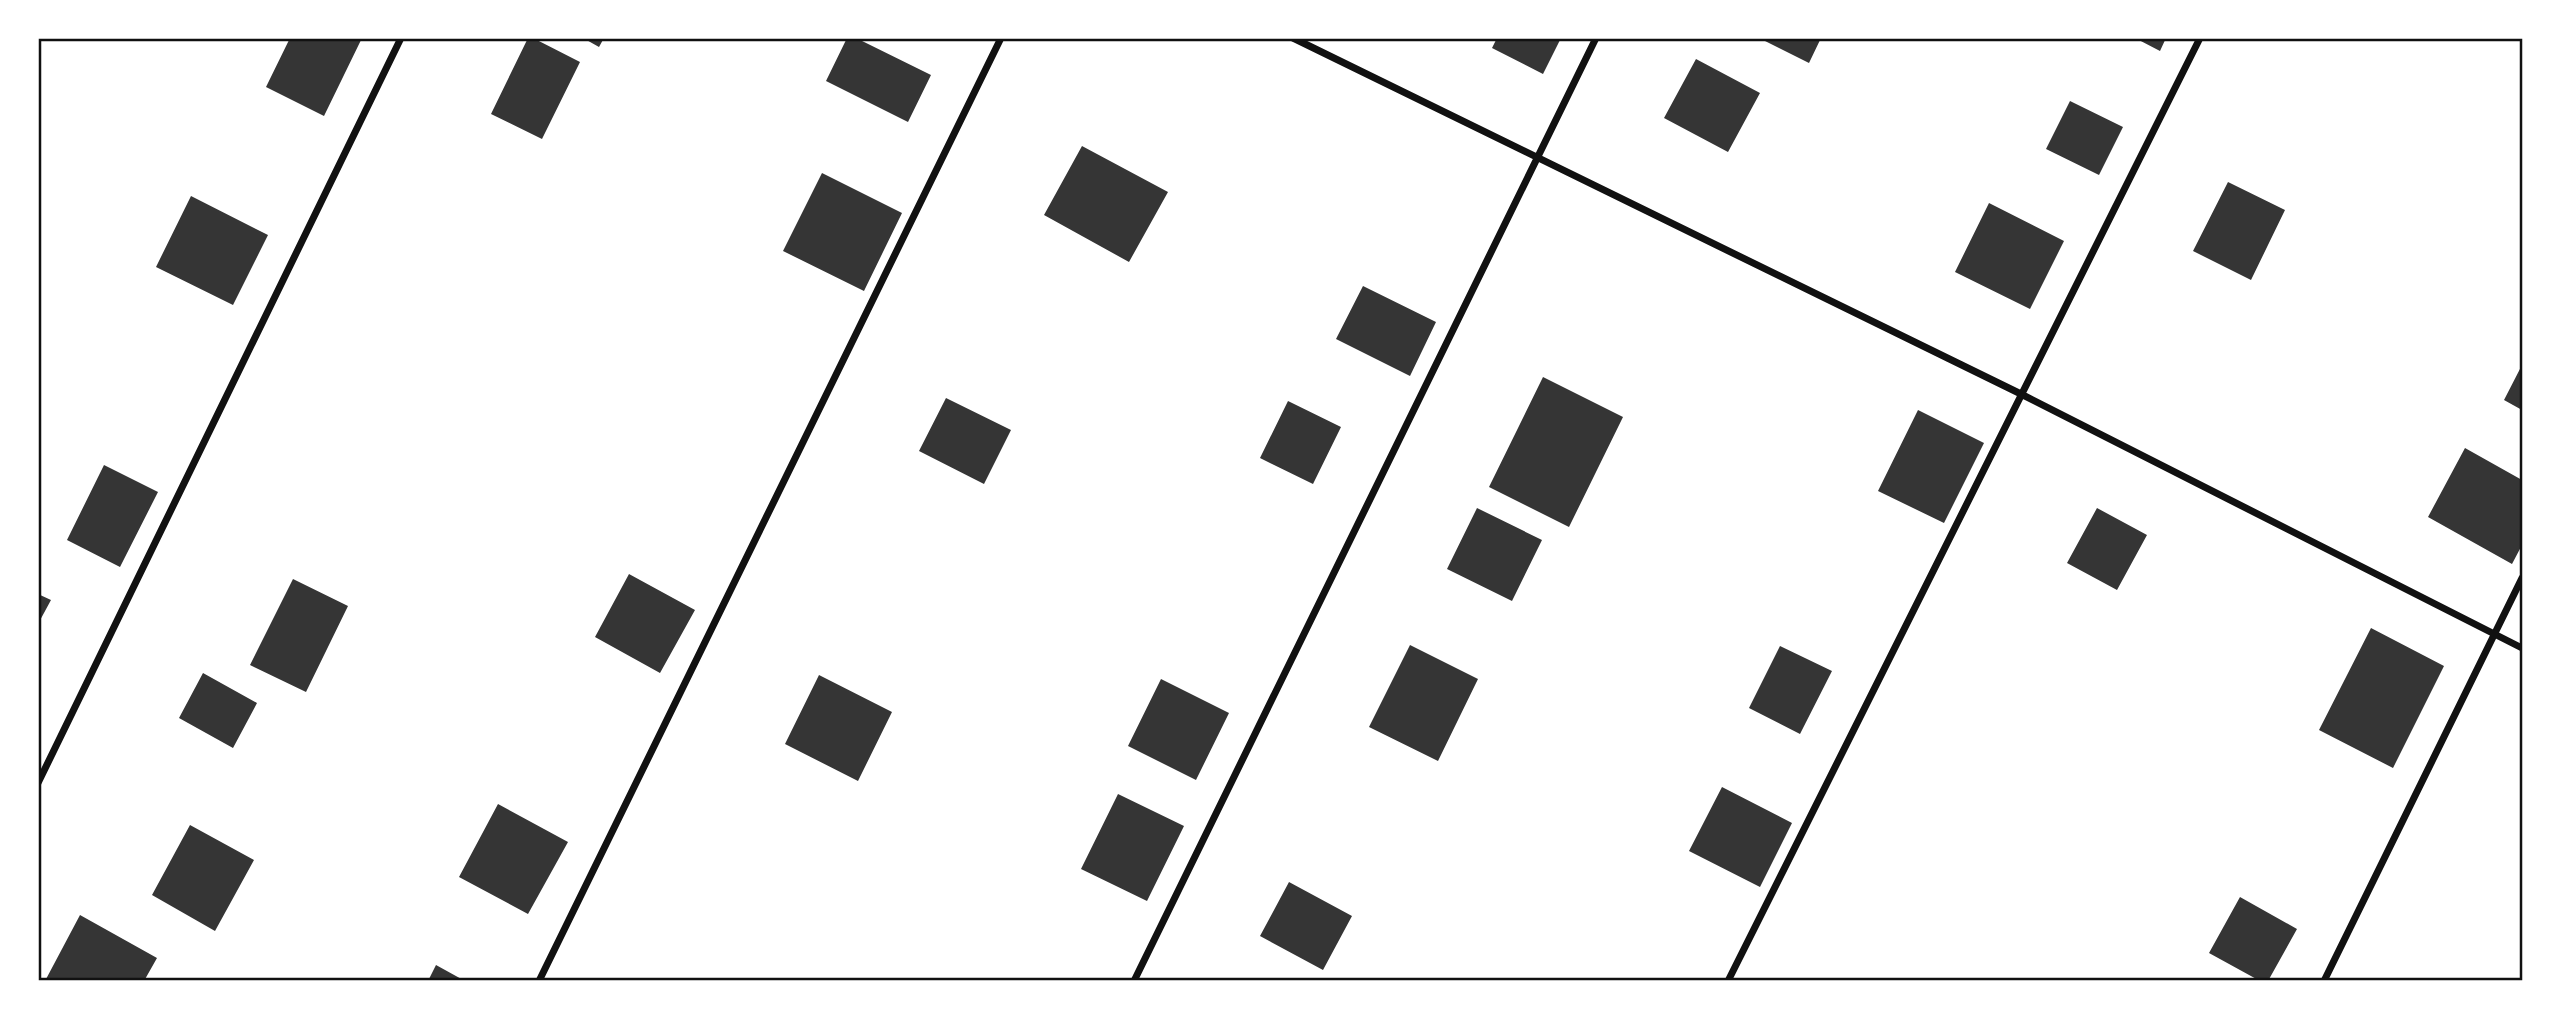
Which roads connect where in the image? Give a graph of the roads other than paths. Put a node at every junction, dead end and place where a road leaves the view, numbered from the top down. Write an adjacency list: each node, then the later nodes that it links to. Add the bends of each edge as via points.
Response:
1 (401, 38): 11 (street)
2 (1001, 38): 12 (street)
3 (1293, 38): 6 (street)
4 (1596, 38): 6 (street)
5 (2200, 38): 7 (street)
6 (1536, 159): 7 (street); 13 (street)
7 (2021, 394): 9 (street); 14 (street)
8 (2522, 578): 9 (street)
9 (2495, 634): 10 (street); 15 (street)
10 (2522, 648)
11 (38, 783)
12 (539, 981)
13 (1134, 981)
14 (1728, 981)
15 (2324, 981)

